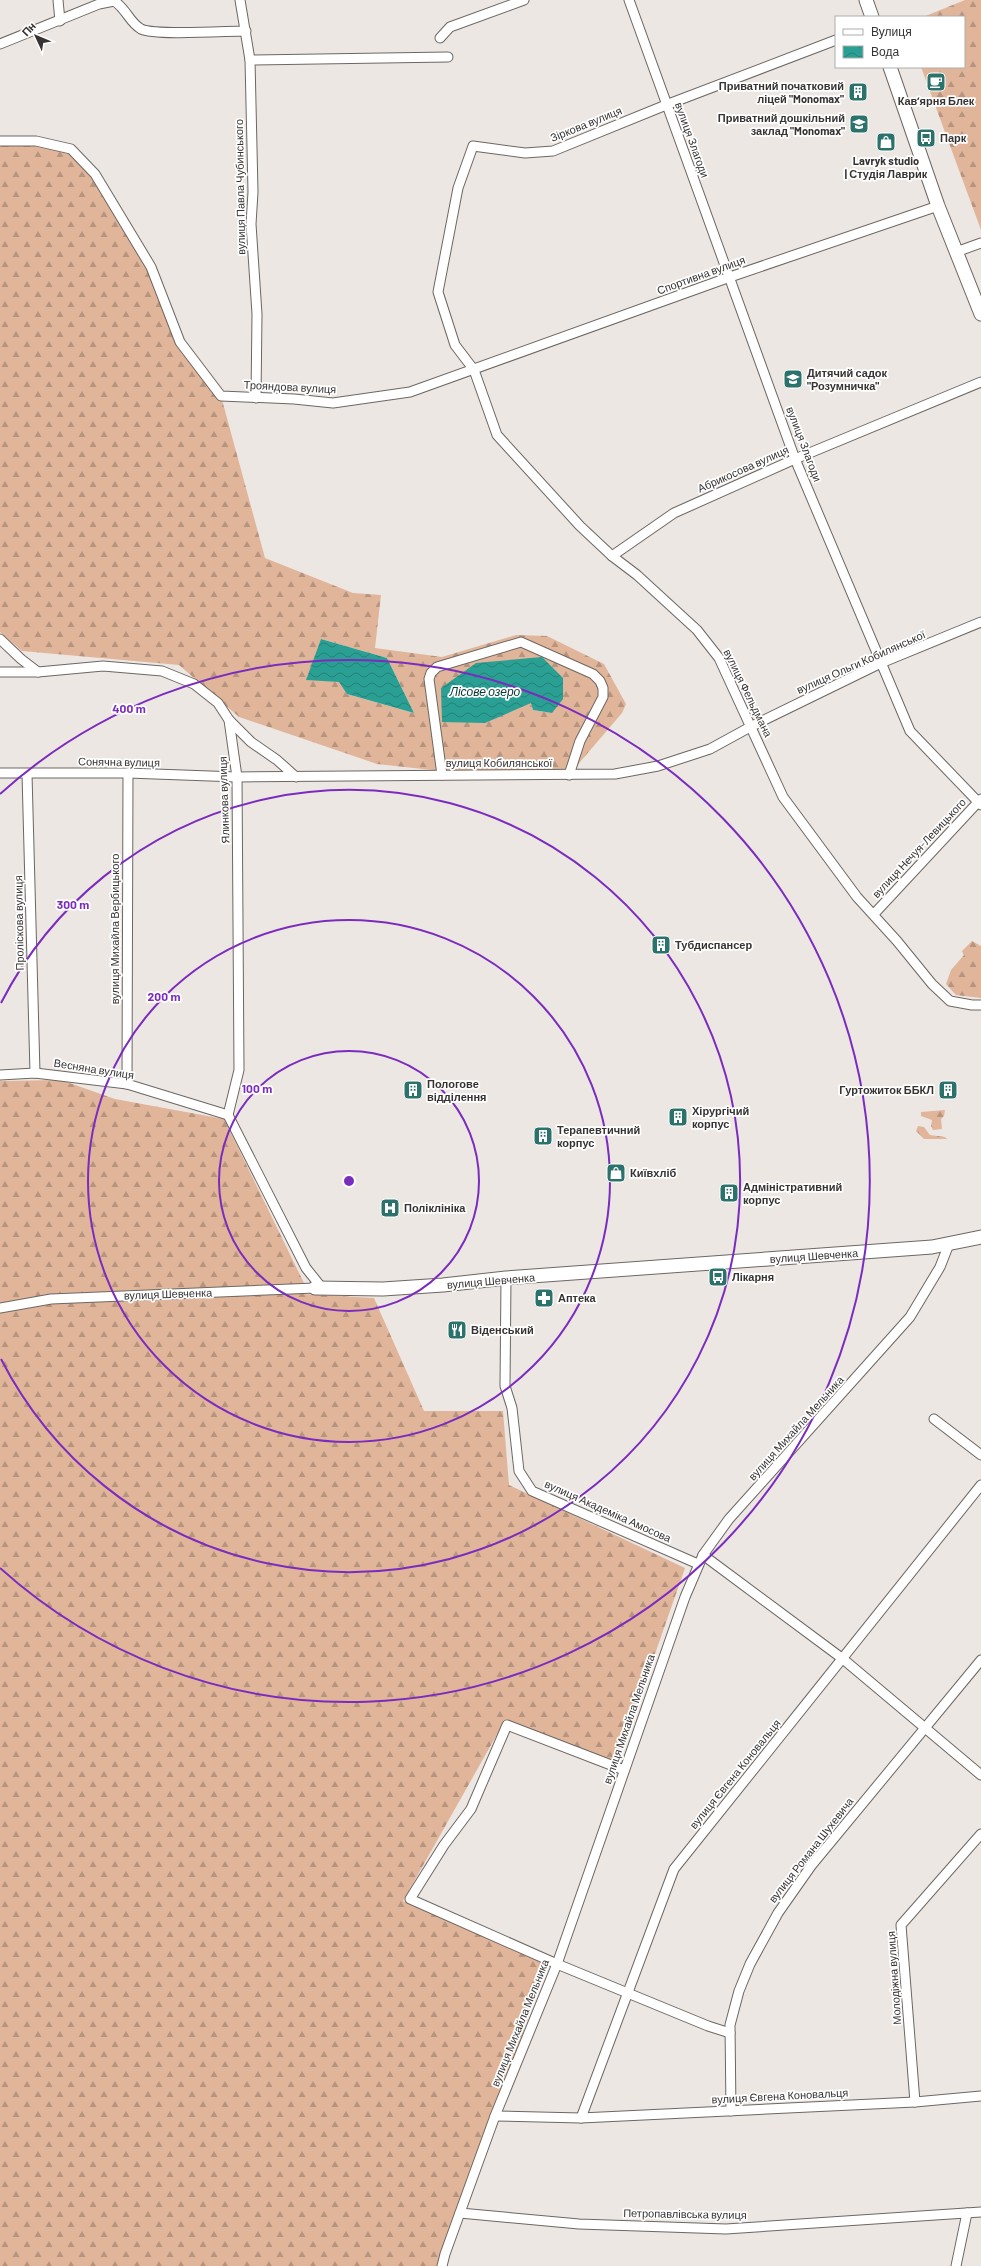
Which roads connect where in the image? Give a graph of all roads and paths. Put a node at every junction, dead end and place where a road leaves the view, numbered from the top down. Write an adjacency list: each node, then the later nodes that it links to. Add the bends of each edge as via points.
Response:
1 (58, 0): 7 (street)
2 (240, 0): 8 (street, вулиця Павла Чубинського)
3 (524, 0): 9 (street, via 450,27)
4 (629, 0): 15 (street, вулиця Злагоди)
5 (866, 0): 6 (street)
6 (872, 16)
7 (60, 21): 8 (street, via 99,4 114,1 123,7 133,23 143,30 170,33); 11 (street)
8 (246, 31): 13 (street, вулиця Павла Чубинського)
9 (440, 38)
10 (835, 40): 15 (street, Зіркова вулиця)
11 (0, 44)
12 (448, 58): 13 (street)
13 (250, 60): 24 (street, вулиця Павла Чубинського, via 253,192 251,224 257,314)
14 (890, 68): 17 (street)
15 (666, 105): 20 (street, вулиця Злагоди); 22 (street, Зіркова вулиця, via 553,151 525,153 473,146 458,188 438,292 455,345)
16 (0, 141): 24 (street, Трояндова вулиця, via 36,141 71,149 95,174 151,267 180,342 221,396)
17 (938, 206): 19 (street); 20 (street, Спортивна вулиця)
18 (981, 243): 19 (street)
19 (956, 252): 21 (street)
20 (730, 277): 22 (street, Спортивна вулиця); 25 (street, вулиця Злагоди)
21 (981, 314)
22 (474, 370): 24 (street, Трояндова вулиця, via 410,392 377,398 334,403); 26 (street, вулиця Фельдмана, via 497,435 580,526)
23 (981, 382): 25 (street, Абрикосова вулиця)
24 (256, 398)
25 (795, 459): 26 (street, Абрикосова вулиця, via 674,513); 29 (street, вулиця Злагоди)
26 (612, 556): 33 (street, вулиця Фельдмана, via 637,575 696,630 719,658)
27 (981, 622): 29 (street, вулиця Ольги Кобилянської)
28 (0, 639): 31 (street)
29 (881, 663): 33 (street, вулиця Ольги Кобилянської); 41 (street, вулиця Злагоди, via 910,731)
30 (0, 672): 31 (street, Ялинкова вулиця)
31 (38, 672): 32 (street, Ялинкова вулиця, via 103,666 162,671 194,684 218,703)
32 (229, 720): 39 (street, Ялинкова вулиця); 40 (street, via 251,742)
33 (752, 726): 37 (street, вулиця Кобилянської, via 710,749 658,766 615,774); 42 (street, вулиця Фельдмана, via 783,797 857,897)
34 (0, 773): 36 (street, Сонячна вулиця)
35 (128, 773): 36 (street, Сонячна вулиця); 39 (street, Сонячна вулиця); 46 (street, вулиця Михайла Вербицького)
36 (27, 774): 44 (street, Проліскова вулиця)
37 (569, 774): 38 (street, вулиця Кобилянської); 38 (street, via 580,741 603,697 603,688 593,674 521,642 437,667 431,673)
38 (442, 775): 40 (street, вулиця Кобилянської)
39 (237, 777): 40 (street, вулиця Кобилянської); 47 (street, Ялинкова вулиця, via 239,1070)
40 (296, 777)
41 (980, 802): 42 (street, вулиця Нечуя-Левицького)
42 (874, 914): 43 (street, вулиця Фельдмана, via 932,984 950,1001 972,1006)
43 (981, 1005)
44 (34, 1072): 45 (street, Весняна вулиця); 46 (street, Весняна вулиця)
45 (0, 1076)
46 (126, 1084): 47 (street, Весняна вулиця)
47 (228, 1115): 51 (street, via 306,1268)
48 (979, 1239): 49 (street, вулиця Шевченка)
49 (950, 1244): 50 (street, вулиця Шевченка); 56 (street, вулиця Михайла Мельника, via 940,1267 910,1318 728,1519)
50 (506, 1278): 51 (street, вулиця Шевченка, via 383,1289); 57 (street, вулиця Академіка Амосова, via 505,1386 512,1408 519,1471 532,1491)
51 (319, 1288): 52 (street, вулиця Шевченка, via 51,1299)
52 (0, 1308)
53 (934, 1419): 54 (street)
54 (981, 1455)
55 (981, 1485): 58 (street, вулиця Євгена Коновальця)
56 (703, 1555): 57 (street, вулиця Михайла Мельника); 58 (street)
57 (698, 1564): 61 (street, вулиця Михайла Мельника, via 684,1597)
58 (843, 1659): 60 (street); 65 (street, вулиця Євгена Коновальця, via 674,1869)
59 (981, 1660): 60 (street, вулиця Романа Шухевича)
60 (925, 1729): 62 (street); 66 (street, вулиця Романа Шухевича, via 811,1866 778,1913 750,1964 739,1991)
61 (624, 1770): 64 (street, вулиця Михайла Мельника); 64 (street, via 507,1725 471,1809 444,1845 410,1899)
62 (981, 1775)
63 (981, 1834): 68 (street, Молодіжна вулиця, via 902,1925)
64 (557, 1964): 65 (street); 70 (street, вулиця Михайла Мельника)
65 (628, 1993): 66 (street); 71 (street, вулиця Євгена Коновальця)
66 (730, 2033): 69 (street, вулиця Романа Шухевича)
67 (981, 2096): 68 (street, вулиця Євгена Коновальця)
68 (915, 2102): 69 (street, вулиця Євгена Коновальця)
69 (731, 2111): 71 (street, вулиця Євгена Коновальця)
70 (495, 2116): 71 (street, вулиця Євгена Коновальця); 73 (street, вулиця Михайла Мельника)
71 (581, 2118)
72 (981, 2212): 74 (street, Петропавлівська вулиця)
73 (460, 2213): 74 (street, Петропавлівська вулиця, via 579,2224 726,2229); 75 (street, вулиця Михайла Мельника)
74 (967, 2213): 76 (street)
75 (442, 2266)
76 (956, 2266)

